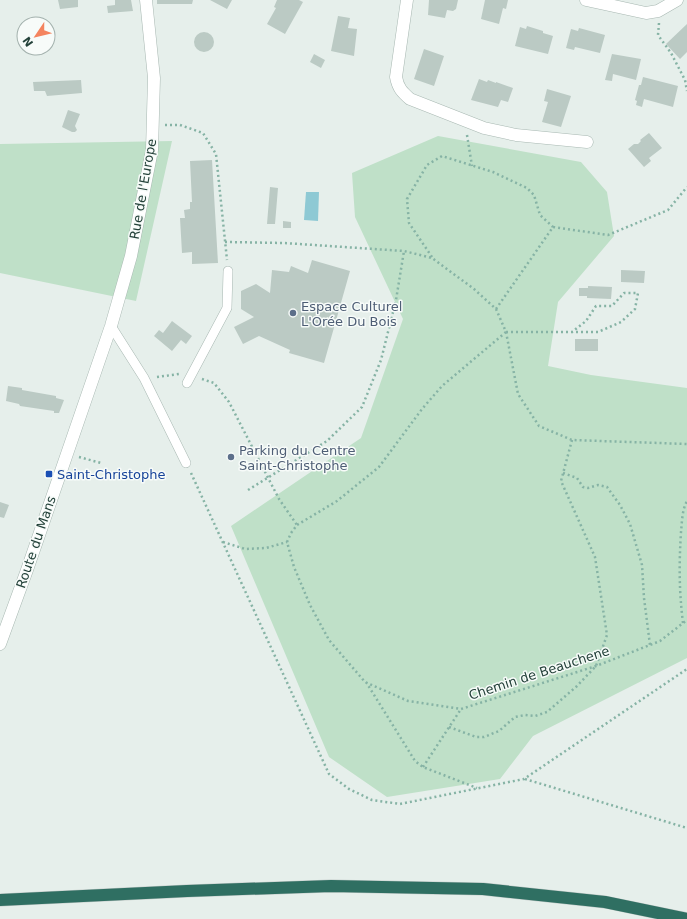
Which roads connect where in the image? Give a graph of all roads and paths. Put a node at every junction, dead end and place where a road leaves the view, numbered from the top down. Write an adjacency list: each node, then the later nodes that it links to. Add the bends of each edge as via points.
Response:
1 (146, 0): 17 (street, Rue de l'Europe, via 154,78 152,150 131,256)
2 (407, 0): 6 (street, via 397,85 410,99)
3 (586, 0): 4 (street, via 646,13 658,11)
4 (673, 3): 5 (path, via 659,22 658,35 685,80)
5 (687, 91)
6 (464, 121): 8 (street, via 516,136); 9 (path)
7 (180, 125): 12 (path, via 203,133 216,154)
8 (587, 142)
9 (472, 166): 11 (path, via 493,172 527,188 534,195 540,214); 14 (path, via 442,156 427,165 407,200 409,223)
10 (687, 187): 11 (path, via 668,210 608,235)
11 (553, 227): 16 (path)
12 (225, 242): 13 (path); 15 (path)
13 (404, 250): 14 (path); 28 (path, via 396,300 381,360 362,407 327,441)
14 (432, 258): 16 (path)
15 (228, 271): 21 (lane, via 227,308)
16 (496, 309): 18 (path)
17 (110, 326): 20 (lane); 24 (street, Route du Mans)
18 (506, 332): 19 (path); 22 (path, via 518,394 539,426); 31 (path, via 442,386 422,408 379,467 337,501)
19 (572, 332): 19 (path, via 598,332 621,322 635,309 638,293 624,293 612,306 596,306 586,321)
20 (144, 378): 21 (path, via 177,374); 26 (lane)
21 (189, 379): 28 (path, via 214,383 229,402)
22 (572, 440): 23 (path); 27 (path)
23 (687, 444)
24 (67, 453): 25 (path); 36 (street, Route du Mans)
25 (101, 463)
26 (186, 463): 32 (path)
27 (563, 473): 37 (path, via 577,478 583,487 607,487 630,524 642,565); 38 (path, via 561,481 596,557 607,635)
28 (268, 477): 29 (path); 31 (path)
29 (248, 490)
30 (687, 501): 35 (path, via 682,516 679,563)
31 (297, 525): 33 (path)
32 (222, 542): 33 (path, via 245,549 266,548); 45 (path, via 329,774 349,789 372,800 400,804)
33 (287, 542): 40 (path, Chemin de Beauchene, via 294,567 325,633)
34 (687, 620): 35 (path, Chemin de Beauchene)
35 (683, 623): 37 (path, Chemin de Beauchene, via 660,641)
36 (0, 644)
37 (650, 645): 38 (path, Chemin de Beauchene)
38 (596, 666): 41 (path, Chemin de Beauchene); 42 (path, via 547,712 535,716 515,717 499,731 484,737 476,737)
39 (687, 669): 44 (path)
40 (365, 682): 41 (path, Chemin de Beauchene, via 408,701); 43 (path, via 415,760)
41 (461, 709): 42 (path)
42 (449, 727): 43 (path)
43 (423, 767): 45 (path)
44 (524, 779): 45 (path); 46 (path)
45 (478, 788)
46 (687, 828)
47 (0, 900): 48 (highway, via 330,886 483,889 605,902)
48 (687, 919)

